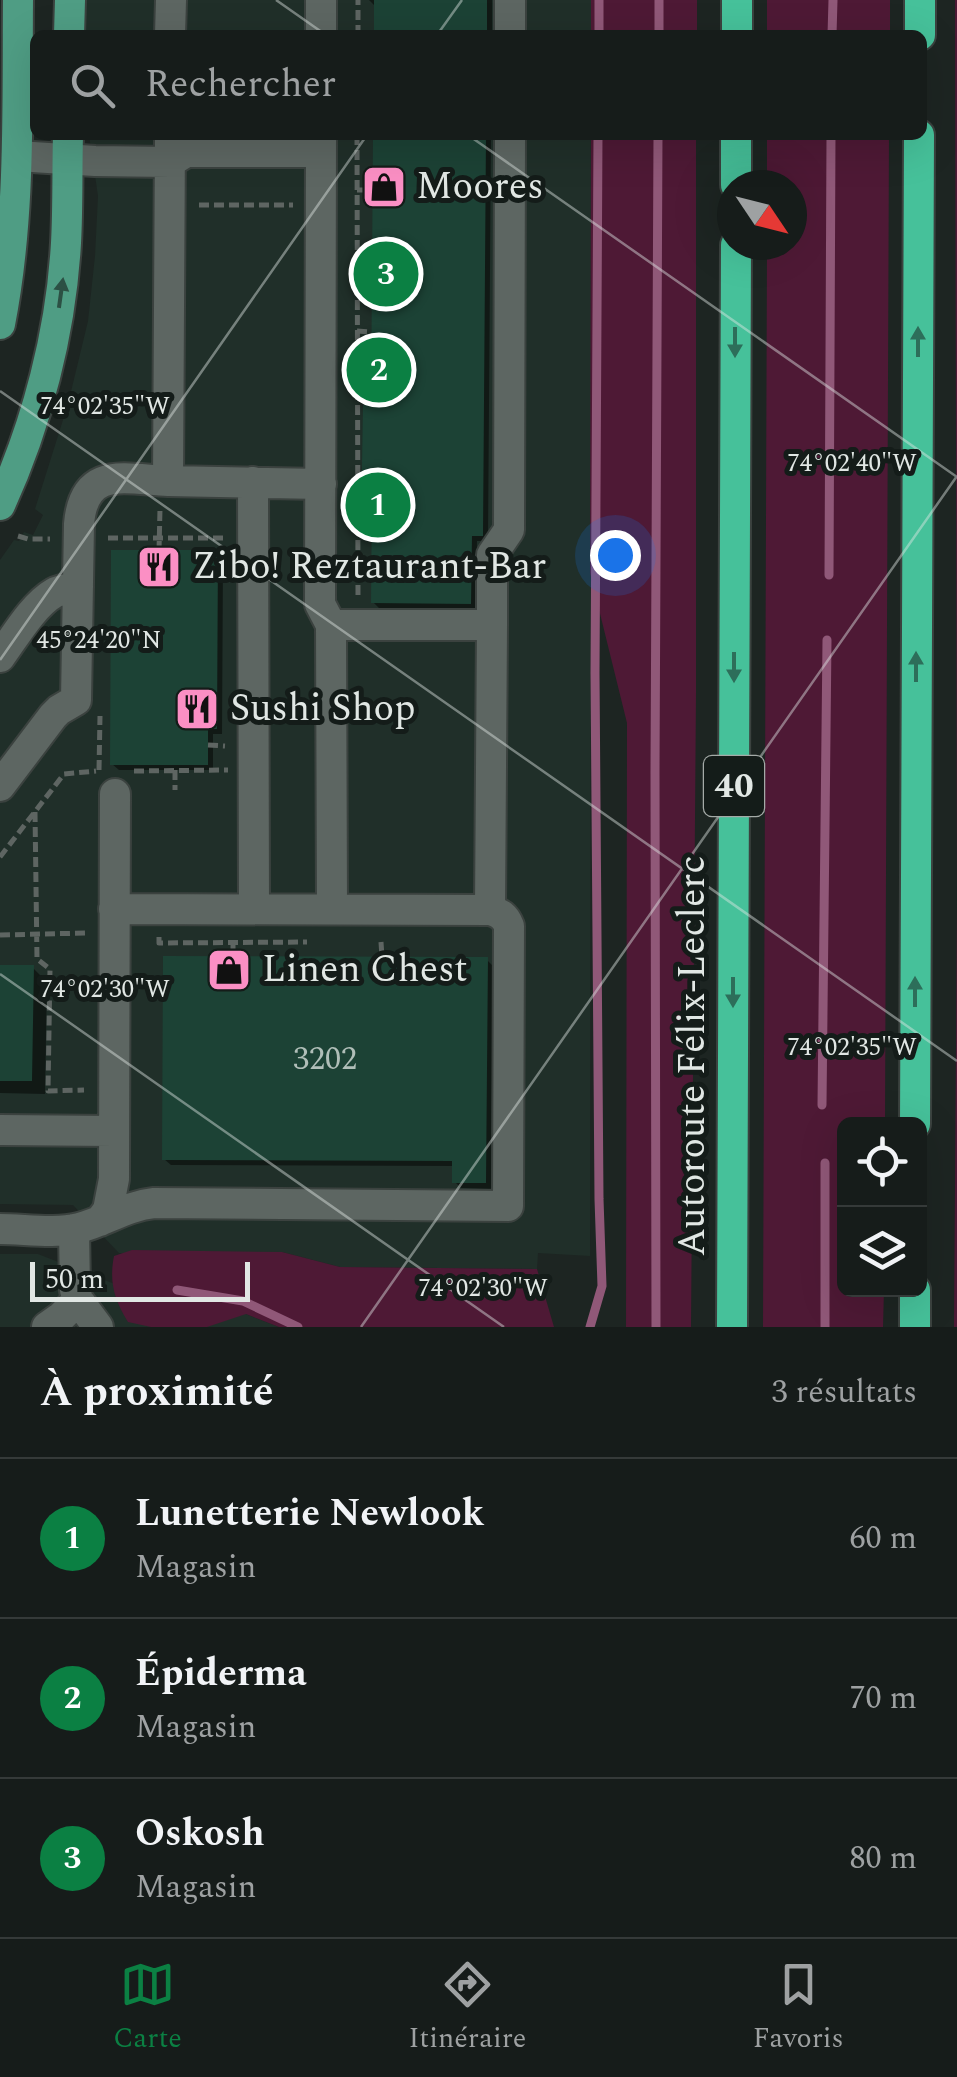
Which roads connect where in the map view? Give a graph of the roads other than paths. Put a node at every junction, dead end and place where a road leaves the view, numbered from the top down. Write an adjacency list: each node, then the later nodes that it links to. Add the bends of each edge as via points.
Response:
1 (18, 0): 20 (main road)
2 (70, 0): 8 (main road)
3 (170, 0): 9 (street)
4 (321, 0): 10 (street)
5 (510, 0): 11 (street)
6 (737, 0): 12 (highway)
7 (920, 0): 13 (highway)
8 (69, 30)
9 (170, 30)
10 (321, 30)
11 (510, 30)
12 (737, 30)
13 (920, 30)
14 (510, 140): 30 (street, via 509,530 492,555)
15 (736, 140): 21 (highway)
16 (919, 140): 38 (highway, one-way to 16)
17 (321, 143): 19 (street); 26 (street)
18 (68, 148): 19 (street); 20 (street); 27 (main road, one-way to 18, via 28,432 58,311)
19 (170, 149): 24 (street)
20 (16, 156): 23 (main road)
21 (736, 170)
22 (736, 260): 47 (highway, Autoroute Félix-Leclerc / 40, one-way to 47)
23 (0, 324)
24 (168, 481): 25 (street); 28 (street, via 115,478 87,493 80,512)
25 (252, 482): 26 (street); 35 (street)
26 (321, 484): 29 (street, via 320,604)
27 (0, 505)
28 (78, 587): 31 (street, via 50,596); 33 (street, via 76,700 59,710)
29 (345, 619): 30 (street); 36 (street)
30 (492, 625): 37 (street)
31 (0, 657)
32 (116, 782): 34 (street)
33 (0, 786)
34 (114, 909): 35 (street); 40 (street)
35 (254, 910): 36 (street)
36 (332, 910): 37 (street)
37 (490, 910): 41 (street, via 508,926 508,1206 154,1204)
38 (915, 1117)
39 (0, 1130): 40 (street)
40 (113, 1131): 41 (street, via 112,1198 108,1210)
41 (87, 1225): 42 (street); 44 (street)
42 (0, 1229)
43 (915, 1297): 48 (highway)
44 (78, 1300): 45 (street); 46 (street)
45 (46, 1327)
46 (98, 1327)
47 (732, 1327)
48 (915, 1327)

